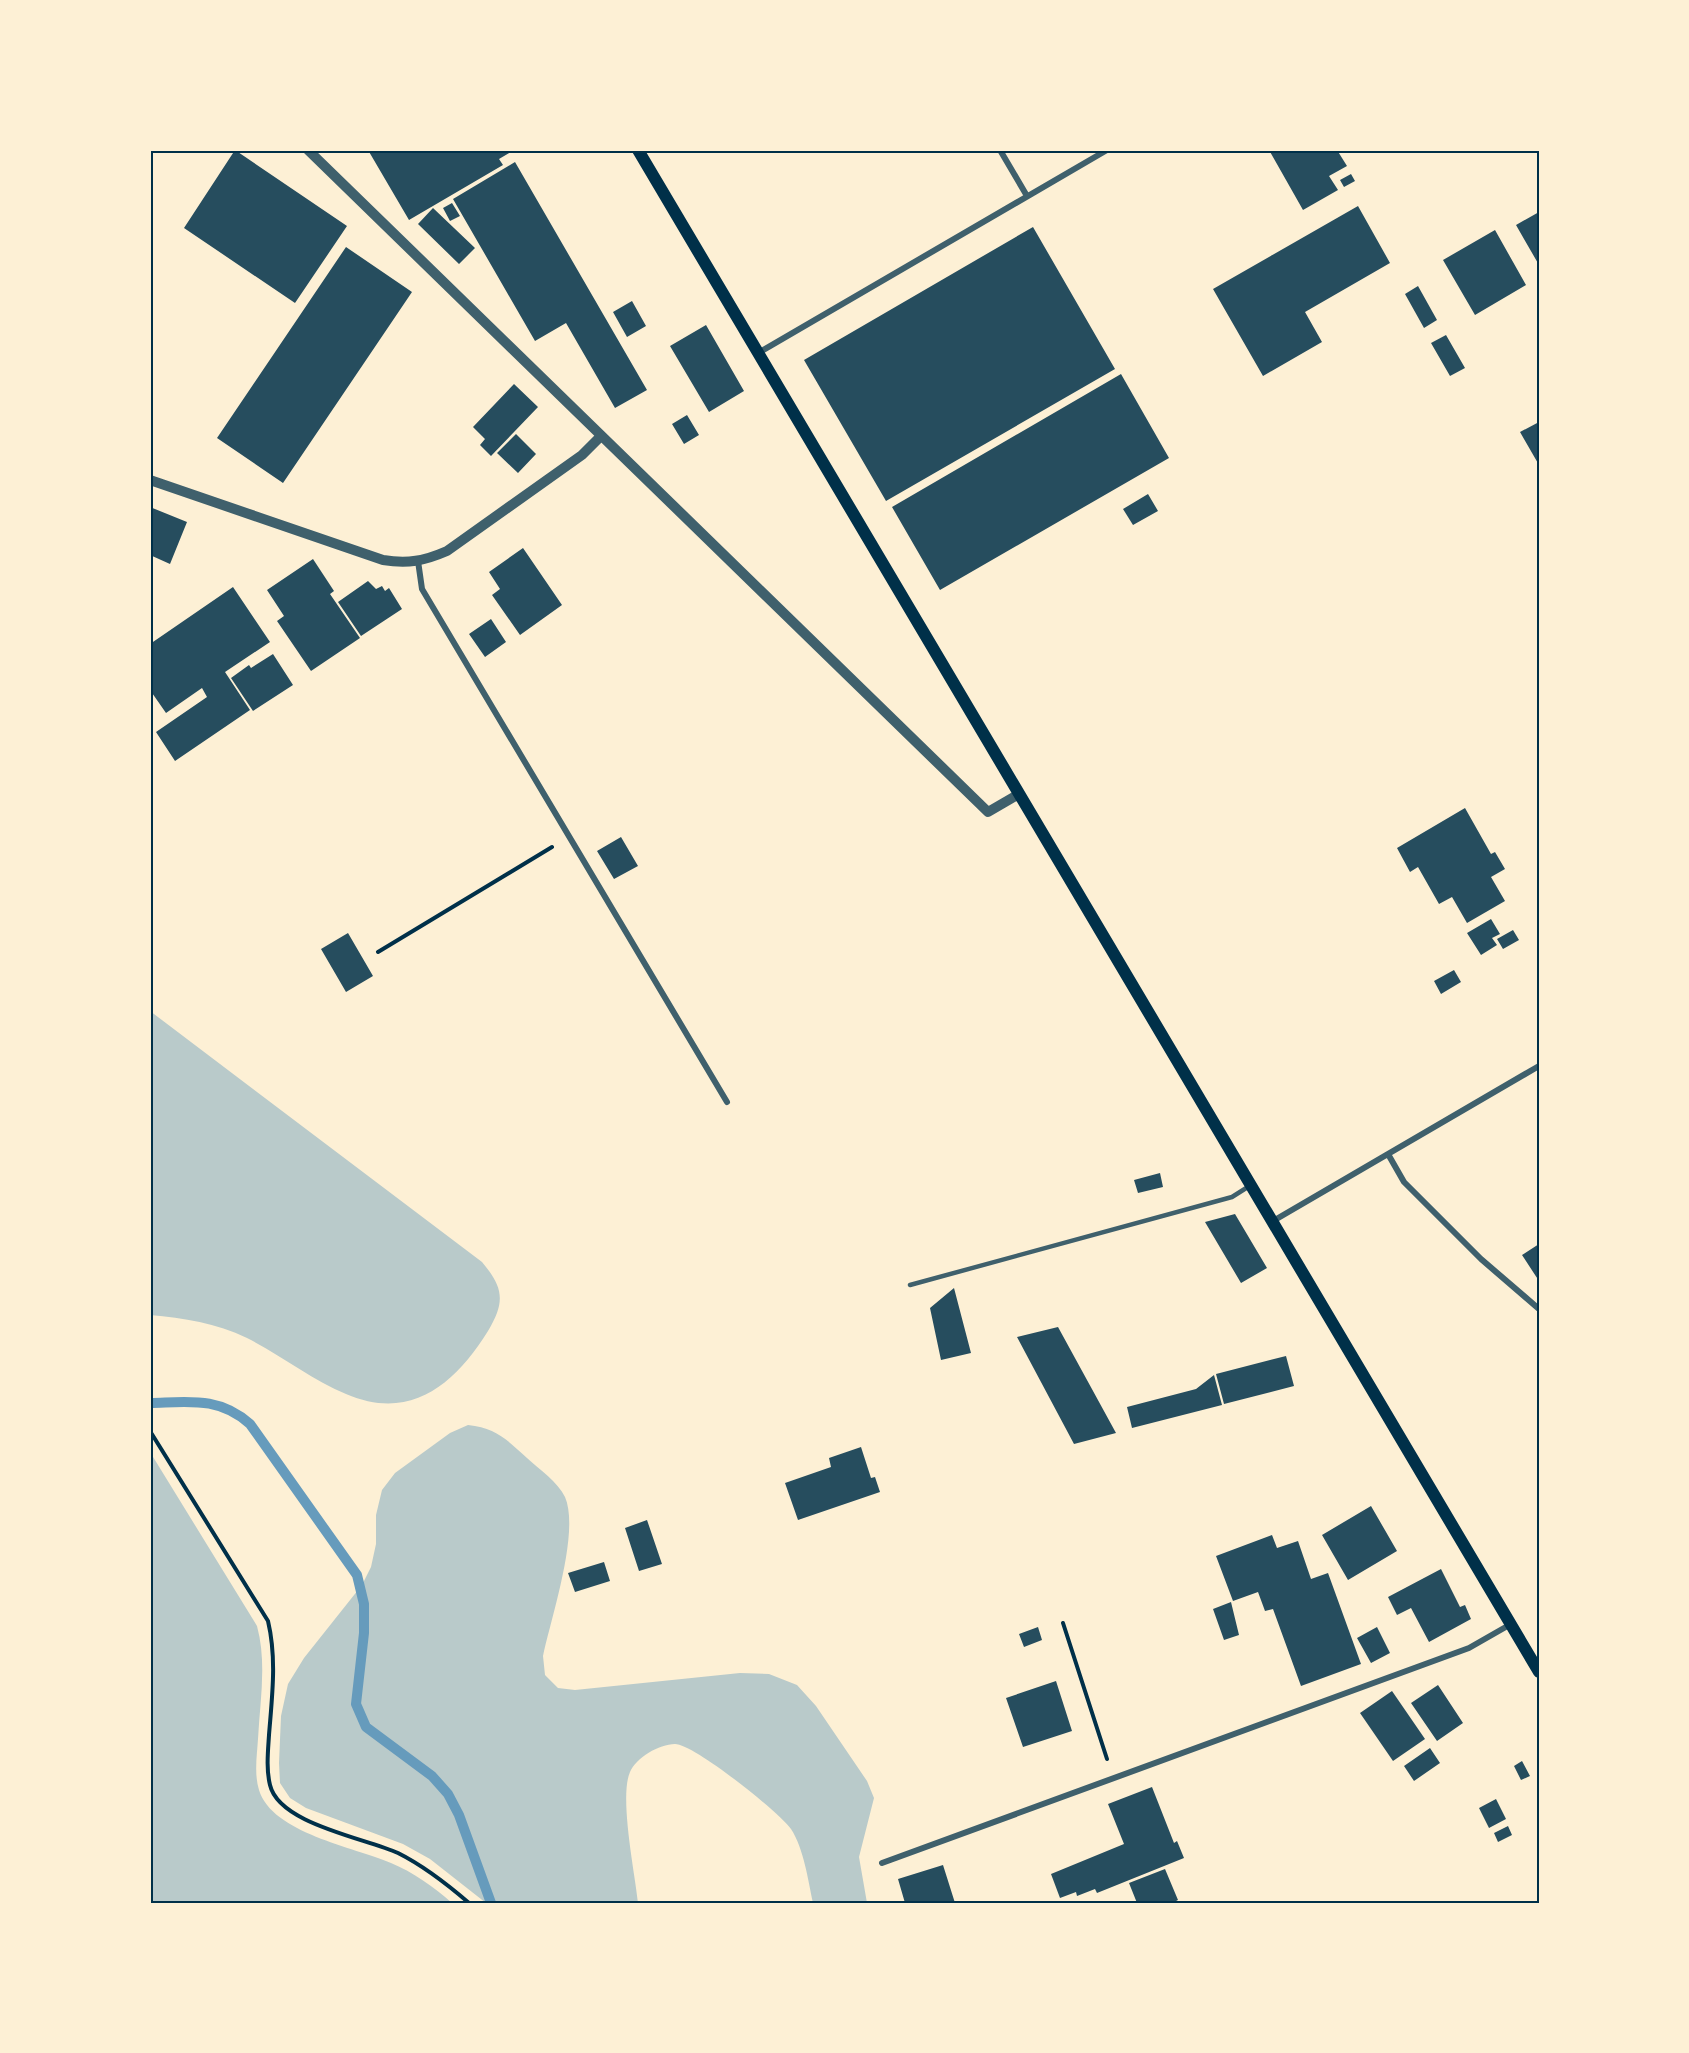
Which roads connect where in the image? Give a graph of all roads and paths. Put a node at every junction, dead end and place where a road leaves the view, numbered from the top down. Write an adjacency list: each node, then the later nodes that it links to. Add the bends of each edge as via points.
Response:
1 (308, 150): 7 (street)
2 (638, 150): 6 (main road)
3 (1000, 150): 5 (street)
4 (1107, 150): 5 (street)
5 (1027, 196): 6 (street)
6 (758, 354): 10 (main road)
7 (602, 436): 9 (street, via 582,455 447,551); 10 (street, via 988,812)
8 (150, 480): 9 (street, via 383,560 405,564)
9 (418, 561): 11 (street, via 422,589)
10 (1019, 794): 16 (main road)
11 (569, 837): 12 (path); 14 (street)
12 (378, 952)
13 (1539, 1066): 15 (street)
14 (727, 1102)
15 (1388, 1154): 17 (street); 19 (street, via 1404,1182 1481,1259)
16 (1251, 1185): 17 (main road); 18 (lane, via 1232,1197)
17 (1273, 1221): 22 (main road)
18 (910, 1285)
19 (1539, 1309)
20 (150, 1431): 27 (path, via 268,1622 274,1645 267,1764 270,1787 282,1806 301,1818 398,1853)
21 (1063, 1623): 25 (path)
22 (1511, 1624): 23 (main road); 25 (street, via 1469,1648)
23 (1534, 1652): 24 (main road)
24 (1539, 1672)
25 (1113, 1778): 26 (street)
26 (882, 1863)
27 (469, 1903)

